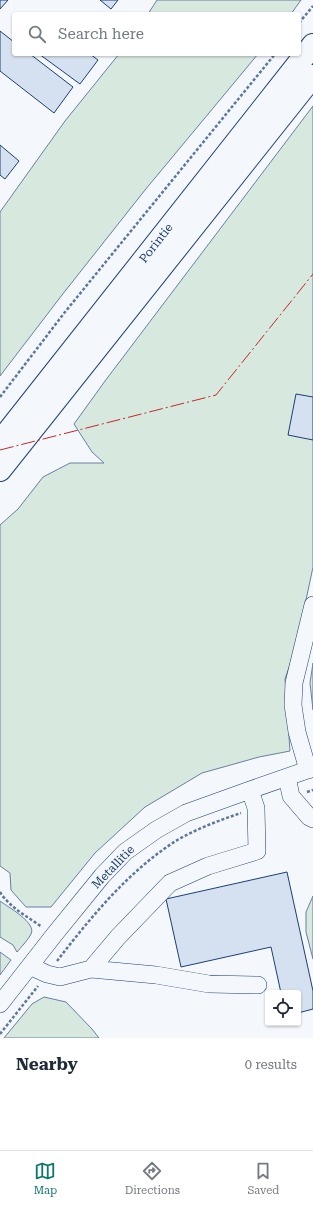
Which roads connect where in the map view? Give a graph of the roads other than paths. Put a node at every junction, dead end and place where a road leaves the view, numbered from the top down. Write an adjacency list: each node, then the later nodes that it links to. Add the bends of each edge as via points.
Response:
1 (313, 45): 3 (highway, Porintie)
2 (313, 76): 4 (highway, Porintie)
3 (0, 442)
4 (0, 470)
5 (313, 605): 6 (street, via 294,683 293,698 297,732)
6 (310, 769): 7 (street, Metallitie)
7 (287, 777): 8 (street, Metallitie); 9 (street, via 291,796)
8 (250, 790): 10 (street, Metallitie, via 186,813 125,852 102,876); 11 (street, via 256,808 257,851 208,866 170,883)
9 (313, 819)
10 (30, 966): 11 (street, via 60,977); 13 (street, Metallitie)
11 (91, 969): 12 (street, via 156,975 209,984)
12 (258, 984)
13 (0, 1004)

